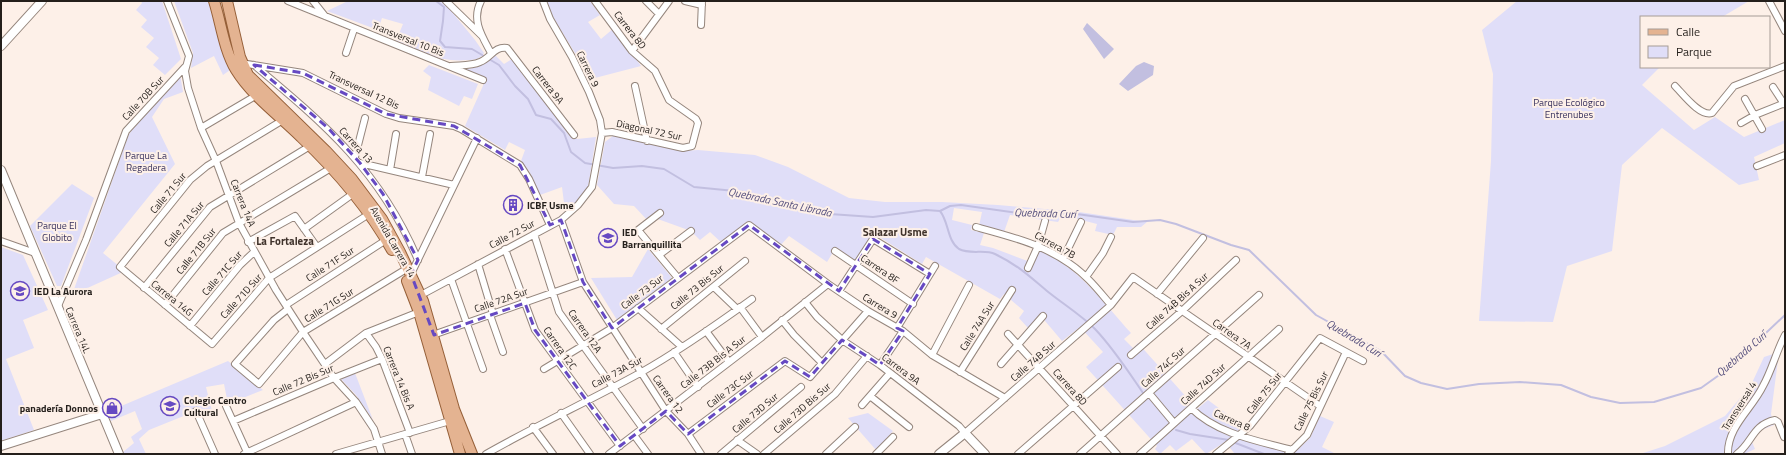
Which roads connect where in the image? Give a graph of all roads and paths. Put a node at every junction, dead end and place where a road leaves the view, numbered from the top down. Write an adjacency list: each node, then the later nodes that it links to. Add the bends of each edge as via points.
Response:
1 (42, 1): 22 (street)
2 (167, 1): 30 (street, Carrera 14A, via 189,56)
3 (214, 1): 35 (main road, Avenida Carrera 14, via 232,63)
4 (227, 1): 26 (main road, Avenida Carrera 14)
5 (288, 1): 17 (street, Transversal 10 Bis)
6 (313, 1): 17 (street)
7 (446, 1): 21 (street)
8 (543, 1): 44 (street, Carrera 9, via 589,92 600,120)
9 (595, 1): 23 (street, Carrera 8D)
10 (646, 1): 16 (street)
11 (669, 1): 16 (street)
12 (685, 1): 15 (street)
13 (1768, 1): 20 (street)
14 (480, 2): 21 (street, via 476,14)
15 (702, 3): 18 (street)
16 (659, 14): 23 (street)
17 (326, 17): 19 (street, Transversal 10 Bis)
18 (701, 25)
19 (354, 29): 24 (street); 28 (street, Transversal 10 Bis)
20 (1785, 31)
21 (482, 36): 25 (street)
22 (1, 46)
23 (632, 51): 51 (street, Carrera 8D, via 655,71 669,100 698,121)
24 (346, 53)
25 (491, 54): 28 (street, via 483,61 471,65); 47 (street, Carrera 9A, via 498,48 507,48)
26 (241, 63): 27 (street, Transversal 12 Bis); 98 (main road, Avenida Carrera 14, via 253,82 352,179 382,219)
27 (254, 65): 48 (street, Transversal 12 Bis, via 303,73 386,114 454,126); 54 (street, Carrera 13, via 312,114)
28 (448, 66): 31 (street, Transversal 10 Bis)
29 (1785, 66): 33 (street, via 1734,86 1712,113 1702,113)
30 (185, 67): 42 (street, Carrera 14A, via 188,88); 122 (street, Calle 70B Sur, via 129,127)
31 (483, 80)
32 (635, 86): 49 (street)
33 (1675, 86)
34 (1773, 86): 37 (street)
35 (257, 95): 40 (main road, Avenida Carrera 14); 42 (street)
36 (1745, 99): 38 (street)
37 (1784, 103): 38 (street)
38 (1755, 115): 41 (street); 43 (street)
39 (365, 118): 54 (street)
40 (283, 120): 50 (main road, Avenida Carrera 14); 55 (street, Calle 71 Sur)
41 (1741, 123)
42 (201, 128): 55 (street, Carrera 14A)
43 (1762, 129)
44 (602, 133): 49 (street, Diagonal 72 Sur, via 612,132); 52 (street, Carrera 9)
45 (396, 134): 60 (street)
46 (430, 134): 61 (street)
47 (574, 135)
48 (477, 138): 62 (street); 71 (street, via 520,165 529,178)
49 (647, 141): 51 (street, Diagonal 72 Sur, via 683,148)
50 (310, 146): 58 (main road, Avenida Carrera 14); 64 (street, Calle 71A Sur)
51 (692, 146)
52 (600, 150): 67 (street, Calle 72 Sur, via 592,187 583,200)
53 (1785, 155): 57 (street)
54 (355, 157): 56 (street, Carrera 13)
55 (216, 161): 64 (street, Carrera 14A); 96 (street, Calle 71 Sur, via 190,180)
56 (360, 163): 60 (street); 90 (street, Carrera 13, via 393,211)
57 (1757, 166)
58 (331, 168): 63 (main road, Avenida Carrera 14); 70 (street, Calle 71B Sur)
59 (1, 170): 87 (street, Carrera 14L)
60 (390, 170): 61 (street)
61 (422, 177): 62 (street)
62 (454, 185): 90 (street)
63 (354, 193): 66 (main road, Avenida Carrera 14); 74 (street)
64 (228, 196): 70 (street, Carrera 14A); 108 (street, Calle 71A Sur, via 210,207)
65 (660, 213): 88 (street, via 638,230)
66 (369, 214): 79 (main road, Avenida Carrera 14); 83 (street, Calle 71D Sur)
67 (561, 220): 71 (street, Calle 72 Sur); 105 (street, Carrera 12)
68 (1045, 221): 82 (street)
69 (1081, 222): 89 (street)
70 (239, 223): 81 (street, Carrera 14A); 120 (street, Calle 71B Sur, via 223,233)
71 (550, 225): 76 (street, Calle 72 Sur)
72 (749, 225): 103 (street, Calle 73 Sur); 106 (street, Carrera 9)
73 (976, 227): 82 (street, Carrera 7B)
74 (304, 229): 81 (street, Calle 71C Sur, via 295,216); 83 (street)
75 (691, 231): 88 (street)
76 (534, 234): 84 (street, Calle 72 Sur); 112 (street, Carrera 12A)
77 (1112, 237): 100 (street)
78 (1203, 238): 113 (street)
79 (386, 240): 98 (main road, Avenida Carrera 14); 123 (street, Calle 71F Sur)
80 (1, 241): 87 (street)
81 (248, 242): 86 (street, Carrera 14A)
82 (1038, 246): 89 (street, Carrera 7B); 97 (street)
83 (317, 247): 102 (street, Calle 71D Sur)
84 (506, 249): 93 (street, Calle 72 Sur); 118 (street, Carrera 12C)
85 (835, 251): 94 (street, Carrera 8F)
86 (254, 252): 102 (street, Carrera 14A); 133 (street, Calle 71C Sur, via 240,265)
87 (36, 253): 122 (street, Carrera 14L)
88 (659, 255): 103 (street)
89 (1063, 259): 100 (street, Carrera 7B)
90 (418, 260): 98 (street)
91 (1236, 260): 127 (street, Calle 74B Bis A Sur)
92 (745, 261): 109 (street, Calle 73 Bis Sur)
93 (478, 264): 104 (street, Calle 72 Sur); 129 (street)
94 (856, 265): 99 (street, via 873,239); 111 (street); 119 (street, Carrera 8F)
95 (935, 266): 99 (street)
96 (120, 267): 108 (street, Carrera 14G)
97 (1028, 268)
98 (407, 272): 114 (main road, Avenida Carrera 14); 128 (main road, Avenida Carrera 14); 139 (street, Calle 71G Sur)
99 (930, 274): 119 (street)
100 (1086, 277): 121 (street, Carrera 7B)
101 (1133, 277): 113 (street, Carrera 7A); 121 (street, Calle 74B Sur)
102 (269, 278): 123 (street, Carrera 14A); 147 (street, Calle 71D Sur)
103 (678, 278): 124 (street, Calle 73 Sur)
104 (451, 279): 114 (street, Calle 72 Sur); 132 (street)
105 (583, 282): 112 (street, Calle 72A Sur); 134 (street, Carrera 12)
106 (828, 284): 111 (street, Carrera 9); 117 (street, Calle 73B Bis A Sur)
107 (969, 285): 154 (street)
108 (144, 288): 120 (street, Carrera 14G)
109 (714, 288): 125 (street); 135 (street, Calle 73 Bis Sur)
110 (1012, 290): 171 (street, Calle 74A Sur)
111 (838, 291): 126 (street, Carrera 9)
112 (553, 293): 118 (street, Calle 72A Sur); 149 (street, Carrera 12A, via 559,312)
113 (1157, 294): 127 (street, Carrera 7A)
114 (421, 295): 144 (main road, Avenida Carrera 14)
115 (1259, 295): 142 (street, Calle 74C Sur)
116 (752, 298): 125 (street, Calle 73A Sur)
117 (805, 302): 131 (street, Calle 73B Bis A Sur); 146 (street, Carrera 9A)
118 (524, 303): 129 (street, Calle 72A Sur); 159 (street, Carrera 12C, via 535,330)
119 (913, 304): 137 (street)
120 (165, 305): 133 (street, Carrera 14G)
121 (1111, 305): 167 (street, Calle 74B Sur)
122 (58, 306): 192 (street, Carrera 14L)
123 (287, 307): 139 (street, Carrera 14A); 175 (street, Calle 71F Sur, via 235,364)
124 (638, 308): 134 (street, Calle 73 Sur); 135 (street)
125 (739, 308): 138 (street, Calle 73A Sur); 145 (street)
126 (868, 311): 137 (street, Carrera 9); 146 (street)
127 (1182, 311): 142 (street, Carrera 7A); 155 (street, Calle 74B Bis A Sur)
128 (419, 312): 140 (street); 144 (main road, Avenida Carrera 14)
129 (492, 314): 132 (street, Calle 72A Sur); 151 (street)
130 (1043, 316): 148 (street)
131 (782, 320): 145 (street, Calle 73B Bis A Sur); 162 (street)
132 (466, 323): 144 (street, Calle 72A Sur); 168 (street)
133 (190, 326): 147 (street, Carrera 14G)
134 (612, 328): 149 (street, Calle 73 Sur); 170 (street, Carrera 12)
135 (661, 329): 150 (street)
136 (1279, 329): 157 (street, Calle 74D Sur)
137 (900, 330): 154 (street, Carrera 9); 165 (street)
138 (706, 331): 150 (street, Calle 73A Sur); 161 (street)
139 (303, 332): 163 (street, Carrera 14A); 175 (street, Calle 71G Sur)
140 (366, 333): 158 (street, Carrera 14 Bis A); 163 (street)
141 (1008, 334): 148 (street, Carrera 8D)
142 (1214, 334): 157 (street, Carrera 7A); 179 (street, Calle 74C Sur)
143 (1785, 335): 240 (street, Transversal 4, via 1759,395 1731,437)
144 (430, 336): 194 (main road, Avenida Carrera 14); 221 (main road, Avenida Carrera 14)
145 (762, 337): 161 (street, Calle 73B Bis A Sur)
146 (842, 340): 156 (street, Carrera 9A); 162 (street)
147 (212, 344)
148 (1018, 344): 164 (street); 167 (street, Carrera 8D)
149 (582, 345): 159 (street, Calle 73 Sur); 176 (street, Carrera 12A)
150 (682, 347): 152 (street, Calle 73A Sur)
151 (503, 352)
152 (674, 352): 170 (street, Calle 73A Sur); 177 (street)
153 (1346, 352): 160 (street); 174 (street, Calle 75 Sur, via 1320,338); 187 (street, Calle 75 Bis Sur)
154 (932, 355): 171 (street, Carrera 9)
155 (1131, 355)
156 (867, 356): 165 (street, Carrera 9A); 230 (street, Calle 73D Bis Sur, via 835,394)
157 (1248, 357): 174 (street, Carrera 7A); 188 (street, Calle 74D Sur)
158 (382, 359): 173 (street, Calle 72 Bis Sur); 201 (street, Carrera 14 Bis A)
159 (557, 361): 169 (street, Calle 73 Sur); 182 (street, Carrera 12C)
160 (1363, 361)
161 (729, 362): 177 (street, Calle 73B Bis A Sur)
162 (822, 363): 202 (street, Calle 73C Sur, via 810,377 785,361)
163 (325, 364): 173 (street, Carrera 14A)
164 (1001, 364)
165 (880, 365): 172 (street, Carrera 9A)
166 (1118, 367): 186 (street)
167 (1040, 368): 181 (street, Calle 74B Sur); 186 (street, Carrera 8D)
168 (483, 369)
169 (544, 369)
170 (640, 372): 176 (street, Calle 73A Sur); 190 (street, Carrera 12)
171 (960, 372): 181 (street, Carrera 9)
172 (890, 373): 180 (street); 200 (street, Carrera 9A)
173 (334, 378): 183 (street, Carrera 14A); 193 (street, Calle 72 Bis Sur)
174 (1285, 383): 187 (street, Carrera 7A); 206 (street, Calle 75 Sur, via 1257,418)
175 (259, 384)
176 (612, 387): 182 (street, Calle 73A Sur); 199 (street, Carrera 12A)
177 (698, 387): 190 (street, Calle 73B Bis A Sur)
178 (802, 387): 208 (street, Calle 73D Sur)
179 (1149, 392): 195 (street); 204 (street, Calle 74C Sur)
180 (870, 396): 184 (street); 198 (street)
181 (1005, 398): 200 (street, Calle 74B Sur)
182 (585, 400): 191 (street, Calle 73A Sur); 211 (street, Carrera 12C)
183 (356, 402): 209 (street, Carrera 14A, via 374,429); 214 (street)
184 (862, 405)
185 (226, 406): 193 (street)
186 (1073, 406): 204 (street, Carrera 8D); 235 (street)
187 (1320, 406): 213 (street, Calle 75 Bis Sur, via 1307,435)
188 (1192, 408): 195 (street, Calle 74D Sur); 206 (street, Carrera 8, via 1203,418)
189 (196, 411): 216 (street)
190 (666, 411): 199 (street, Calle 73B Bis A Sur); 202 (street, Carrera 12)
191 (561, 413): 196 (street, Calle 73A Sur); 224 (street)
192 (102, 414): 210 (street); 215 (street, Carrera 14L)
193 (233, 421): 214 (street)
194 (450, 421): 201 (street); 220 (main road, Avenida Carrera 14)
195 (1174, 423): 238 (street, Calle 74D Sur)
196 (533, 427): 222 (street, Calle 73A Sur); 223 (street)
197 (855, 427): 231 (street)
198 (909, 427)
199 (643, 429): 203 (street, Calle 73B Bis A Sur)
200 (965, 433): 233 (street, Calle 74B Sur); 234 (street, Carrera 9A)
201 (408, 434): 209 (street); 219 (street, Carrera 14 Bis A)
202 (688, 434): 227 (street, Carrera 12)
203 (634, 435): 211 (street, Calle 73B Bis A Sur); 226 (street)
204 (1100, 436): 236 (street, Calle 74C Sur); 237 (street, Carrera 8D)
205 (893, 437): 232 (street)
206 (1237, 437): 213 (street, Carrera 8); 239 (street, Calle 75 Sur)
207 (1784, 437): 241 (street, via 1778,422 1769,421 1757,428)
208 (738, 440): 228 (street, Calle 73D Sur); 229 (street)
209 (379, 442): 212 (street); 218 (street, Carrera 14A)
210 (1, 446)
211 (620, 446): 225 (street, Calle 73B Bis A Sur)
212 (347, 452): 217 (street)
213 (1290, 452)
214 (245, 453)
215 (119, 454)
216 (216, 454)
217 (336, 454)
218 (382, 454)
219 (412, 454)
220 (460, 454)
221 (472, 454)
222 (486, 454)
223 (552, 454)
224 (590, 454)
225 (609, 454)
226 (648, 454)
227 (701, 454)
228 (721, 454)
229 (757, 454)
230 (764, 454)
231 (826, 454)
232 (876, 454)
233 (939, 454)
234 (985, 454)
235 (1018, 454)
236 (1080, 454)
237 (1117, 454)
238 (1140, 454)
239 (1216, 454)
240 (1729, 454)
241 (1737, 454)

